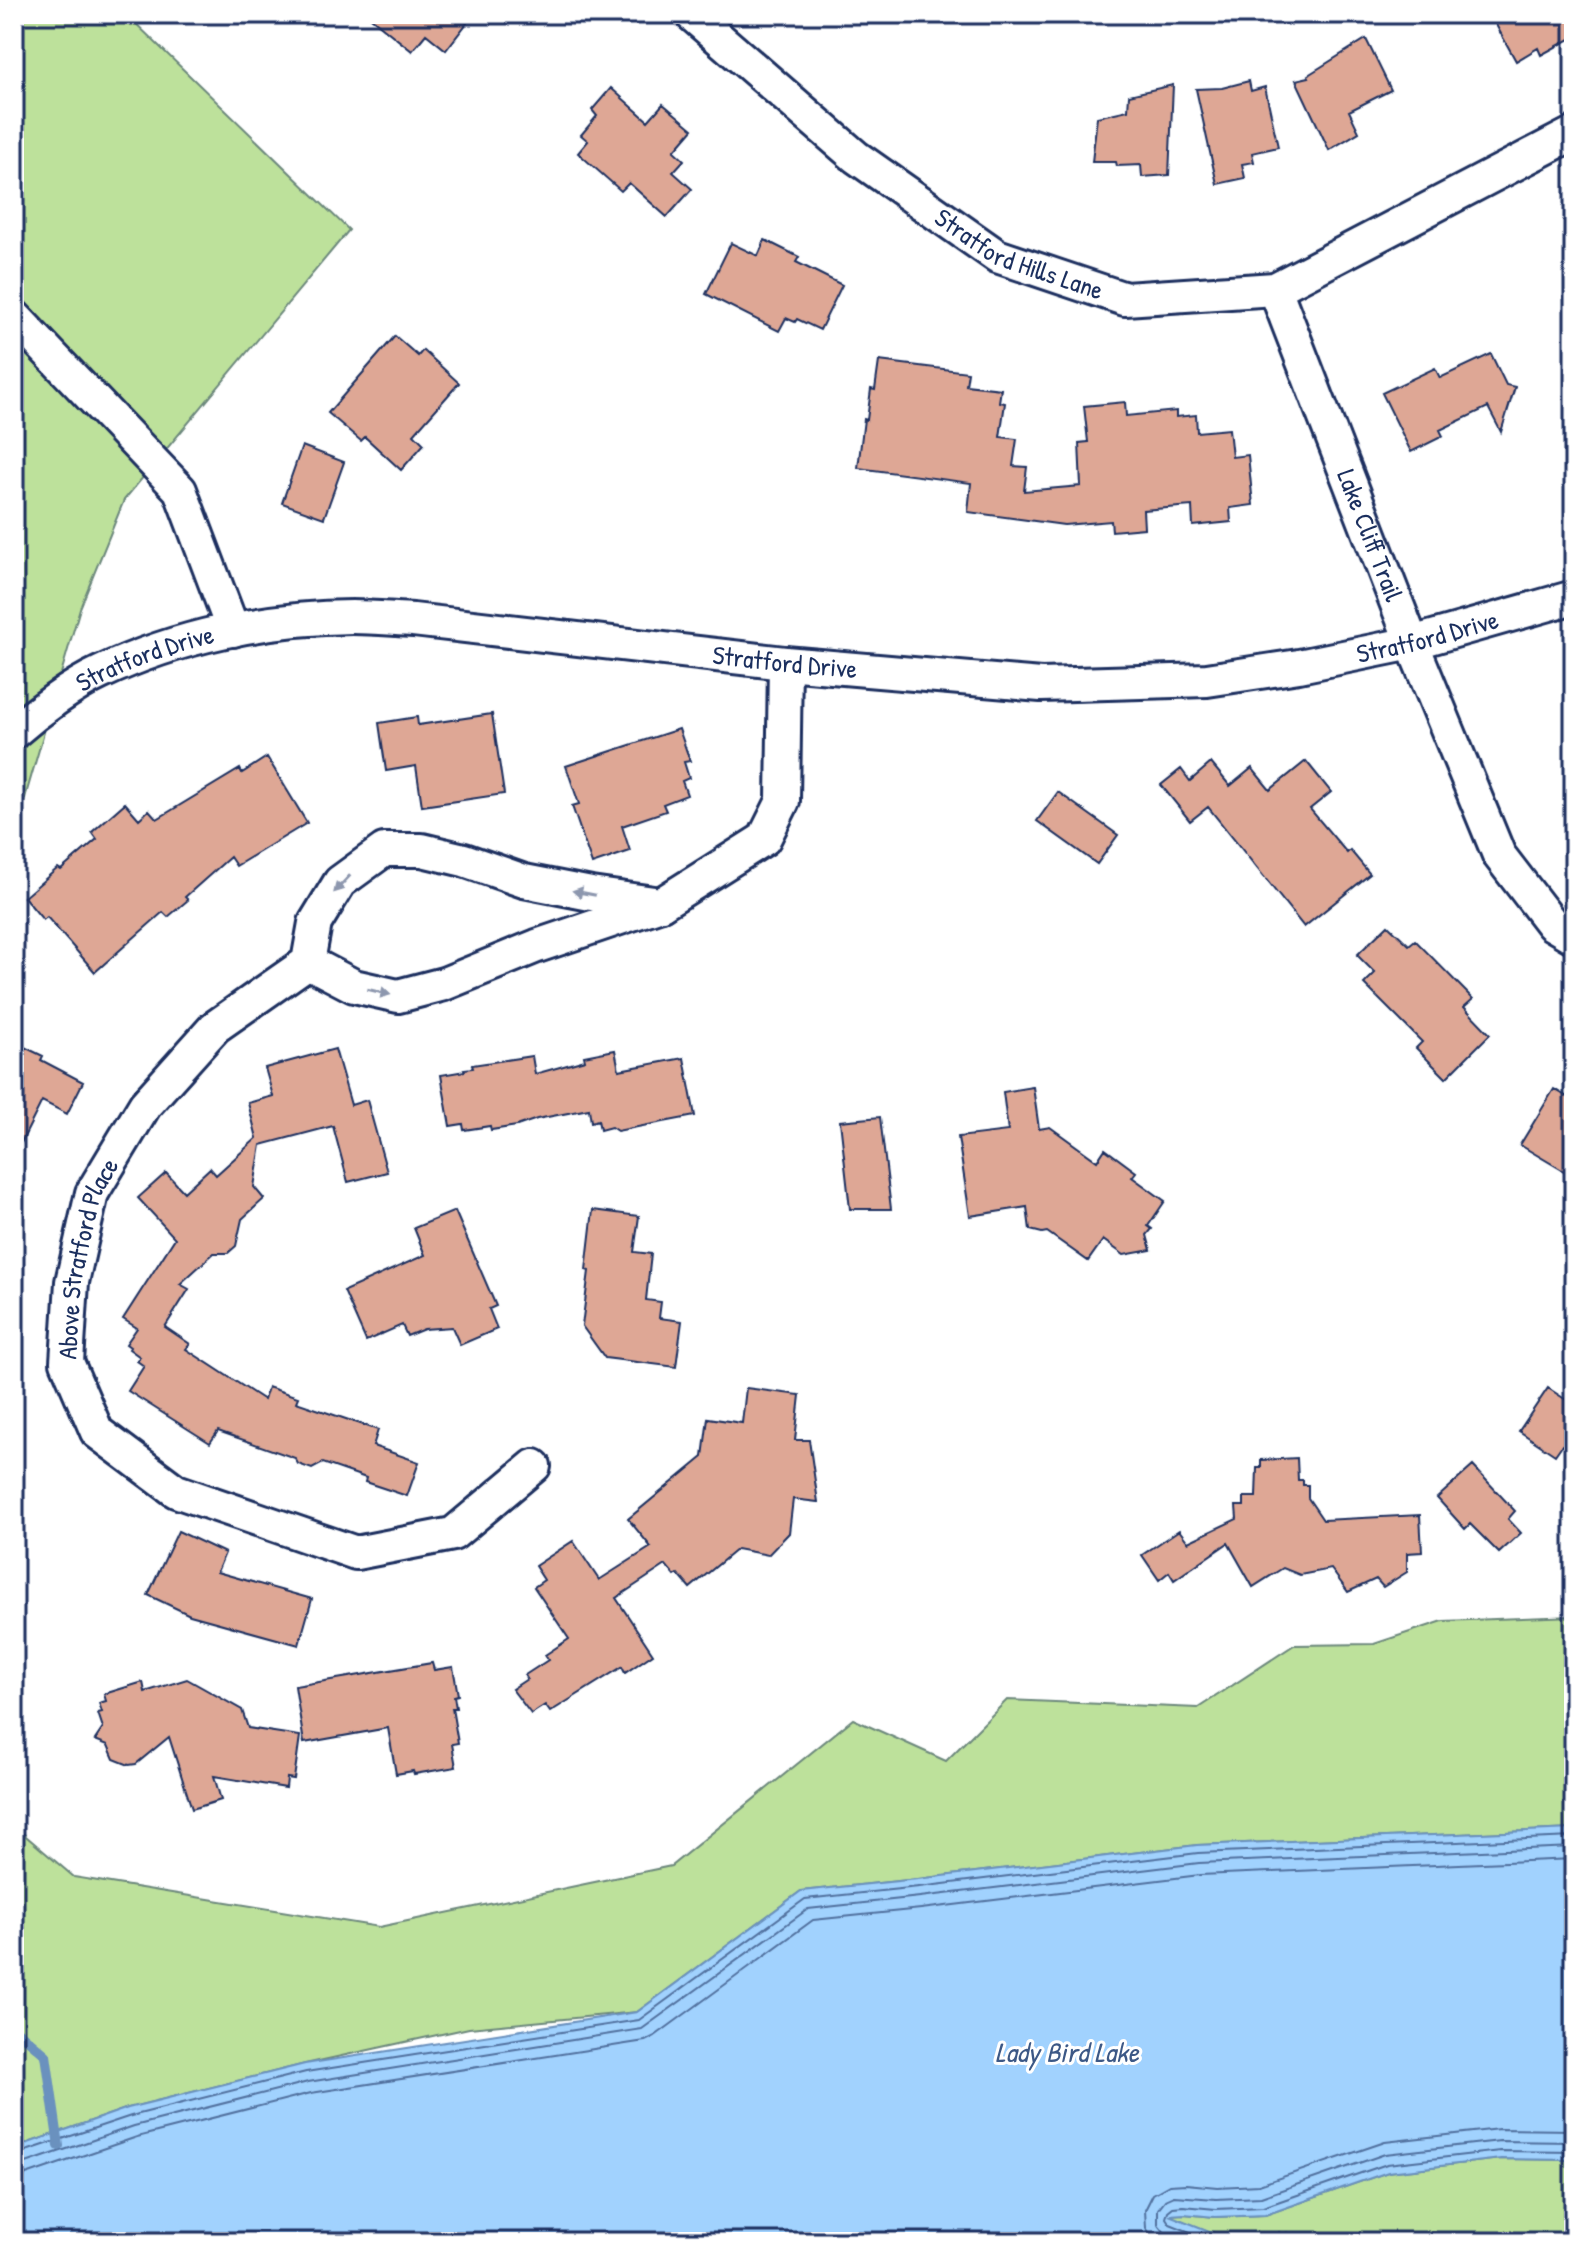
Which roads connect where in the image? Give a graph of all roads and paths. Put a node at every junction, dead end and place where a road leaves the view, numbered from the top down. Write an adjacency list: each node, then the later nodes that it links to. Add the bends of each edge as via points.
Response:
1 (691, 14): 3 (street, Stratford Hills Lane, via 856,157 997,256 1125,299)
2 (1574, 133): 3 (street, Stratford Hills Lane)
3 (1275, 289): 7 (street, Lake Cliff Trail)
4 (14, 316): 6 (street, via 180,490)
5 (1574, 597): 7 (street, Stratford Drive)
6 (233, 630): 8 (street, Stratford Drive, via 291,620 413,620); 9 (street, Stratford Drive, via 163,648 98,674)
7 (1412, 643): 8 (street, Stratford Drive, via 1191,681 1041,685); 11 (street, Lake Cliff Trail, via 1499,855 1552,924)
8 (785, 663): 10 (street, via 783,801 764,839)
9 (14, 732)
10 (661, 904): 12 (street, one-way to 10, via 354,986 398,996); 12 (street, one-way to 12, via 524,881 422,850 384,850 340,882 315,923)
11 (1574, 937)
12 (308, 962): 13 (street, Above Stratford Place, via 215,1027 145,1105 92,1193 72,1282 67,1362 97,1432 176,1491 356,1553 453,1534)
13 (534, 1466)
14 (1278, 2234): 15 (path)
15 (1466, 2242)

